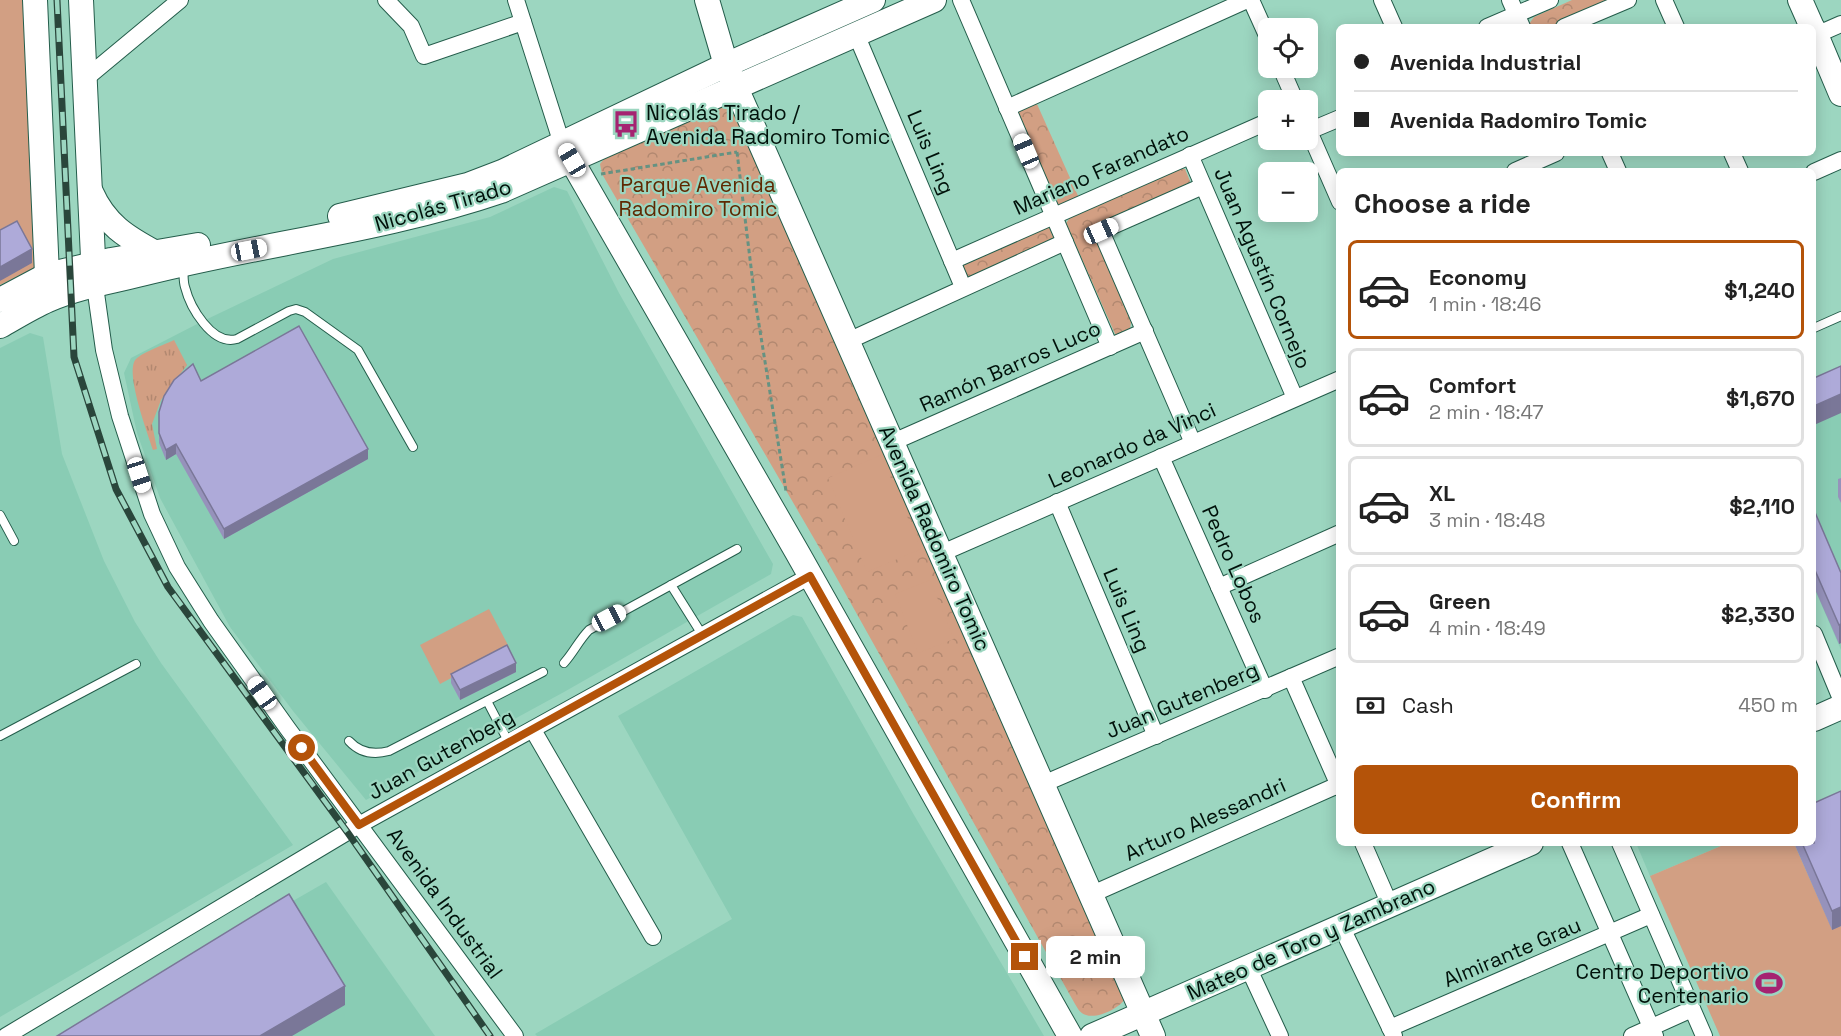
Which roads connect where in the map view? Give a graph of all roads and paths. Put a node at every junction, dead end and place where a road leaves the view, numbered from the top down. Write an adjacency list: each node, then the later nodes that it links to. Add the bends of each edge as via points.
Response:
1 (35, 0): 54 (main road)
2 (81, 0): 30 (main road)
3 (180, 0): 30 (street)
4 (386, 0): 19 (street, via 411,26 424,56)
5 (516, 0): 19 (street)
6 (707, 0): 29 (main road, Avenida Radomiro Tomic)
7 (873, 0): 16 (main road, Nicolás Tirado)
8 (934, 0): 27 (main road, Nicolás Tirado)
9 (960, 0): 33 (street)
10 (1249, 0): 18 (street); 33 (street)
11 (1382, 0): 20 (street)
12 (1549, 0): 17 (street)
13 (1628, 0): 22 (street)
14 (1665, 0): 23 (street)
15 (1800, 0): 24 (main road)
16 (847, 5): 29 (main road, Nicolás Tirado)
17 (1516, 14): 21 (street)
18 (1258, 18)
19 (523, 22): 42 (street)
20 (1393, 24)
21 (1494, 24)
22 (1571, 24)
23 (1675, 24)
24 (1811, 24)
25 (1841, 24): 26 (street)
26 (1816, 30)
27 (856, 34): 31 (main road, Nicolás Tirado); 52 (street, Luis Ling)
28 (1816, 36): 32 (main road)
29 (726, 64): 31 (main road, Avenida Radomiro Tomic); 42 (main road, Nicolás Tirado)
30 (85, 79): 47 (main road)
31 (736, 86): 38 (main road, Avenida Radomiro Tomic); 42 (main road, Nicolás Tirado)
32 (1841, 94)
33 (1007, 108): 49 (street)
34 (1336, 120): 36 (street)
35 (1258, 126): 40 (street, Mariano Farandato)
36 (1318, 126)
37 (1317, 150): 48 (street)
38 (764, 151): 39 (path); 62 (main road, Avenida Radomiro Tomic)
39 (737, 152): 42 (path); 70 (path, via 755,300)
40 (1190, 155): 46 (street, Juan Agustín Cornejo); 49 (street, Mariano Farandato)
41 (1549, 156): 44 (street)
42 (572, 160): 51 (main road, Nicolás Tirado, via 502,172 468,185 268,232); 53 (main road, Nicolás Tirado, via 467,203); 77 (main road)
43 (1841, 160): 45 (street)
44 (1522, 168)
45 (1816, 171)
46 (1203, 186): 61 (street, via 1101,231); 65 (street, Juan Agustín Cornejo)
47 (89, 187): 51 (main road, via 99,209 116,228); 55 (main road)
48 (1336, 193)
49 (1054, 216): 50 (street); 52 (street, Mariano Farandato)
50 (1065, 242): 56 (street); 63 (street)
51 (156, 253): 55 (main road, Nicolás Tirado)
52 (952, 261): 56 (street, Luis Ling)
53 (183, 264): 55 (main road, Nicolás Tirado); 68 (lane, via 184,286 201,322 223,339 237,339 296,309 358,350)
54 (47, 275): 55 (main road, Nicolás Tirado); 57 (main road, Nicolás Tirado)
55 (94, 275): 59 (main road, Nicolás Tirado); 100 (street, Avenida Industrial, via 104,350 120,416 152,514 177,567)
56 (963, 287): 62 (street)
57 (0, 300)
58 (1841, 316): 60 (lane)
59 (0, 326)
60 (1816, 327)
61 (1145, 331): 63 (street, Ramón Barros Luco); 67 (street)
62 (848, 341): 66 (main road, Avenida Radomiro Tomic)
63 (1110, 346): 66 (street, Ramón Barros Luco)
64 (1336, 381): 65 (street, Leonardo da Vinci)
65 (1295, 398): 67 (street, Leonardo da Vinci)
66 (893, 442): 76 (main road, Avenida Radomiro Tomic)
67 (1193, 443): 69 (street, Leonardo da Vinci)
68 (413, 447)
69 (1161, 457): 71 (street, Leonardo da Vinci); 79 (street, Pedro Lobos)
70 (788, 500)
71 (1057, 502): 76 (street, Leonardo da Vinci); 94 (street, Luis Ling)
72 (0, 515): 74 (lane)
73 (1336, 535): 79 (street)
74 (14, 541)
75 (737, 549): 78 (lane)
76 (942, 553): 98 (main road, Avenida Radomiro Tomic)
77 (810, 576): 80 (street, Juan Gutenberg); 118 (main road)
78 (671, 585): 80 (lane); 83 (lane, via 589,630)
79 (1219, 587): 87 (street, Pedro Lobos)
80 (703, 636): 92 (street, Juan Gutenberg)
81 (1816, 639): 88 (street)
82 (1336, 658): 86 (street, Juan Gutenberg)
83 (564, 663)
84 (136, 664): 93 (lane)
85 (543, 672): 89 (lane)
86 (1291, 677): 87 (street, Juan Gutenberg); 97 (street)
87 (1265, 690): 94 (street, Juan Gutenberg)
88 (1841, 699)
89 (487, 701): 95 (lane, via 389,751 370,754); 96 (lane)
90 (1841, 707): 91 (main road)
91 (1816, 718)
92 (533, 730): 96 (street, Juan Gutenberg); 110 (street)
93 (0, 736)
94 (1156, 736): 98 (street, Juan Gutenberg)
95 (349, 741)
96 (509, 743): 100 (street, Juan Gutenberg)
97 (1334, 763)
98 (1043, 784): 105 (main road, Avenida Radomiro Tomic)
99 (1336, 788): 105 (street, Arturo Alessandri)
100 (359, 825): 116 (street, Juan Gutenberg); 117 (street, Avenida Industrial)
101 (1364, 846): 106 (street)
102 (1525, 846): 106 (main road, Mateo de Toro y Zambrano)
103 (1571, 846): 109 (street)
104 (1621, 846): 107 (street)
105 (1090, 895): 113 (main road, Avenida Radomiro Tomic)
106 (1390, 905): 108 (main road, Mateo de Toro y Zambrano)
107 (1651, 915): 109 (street, Almirante Grau); 112 (street)
108 (1341, 926): 111 (main road, Mateo de Toro y Zambrano); 114 (street)
109 (1610, 934): 114 (street, Almirante Grau); 115 (street)
110 (653, 937)
111 (1248, 966): 113 (main road, Mateo de Toro y Zambrano); 121 (street)
112 (1692, 1009): 115 (street); 123 (street)
113 (1142, 1013): 119 (main road, Mateo de Toro y Zambrano); 120 (main road, Avenida Radomiro Tomic)
114 (1392, 1032)
115 (1653, 1032): 122 (street)
116 (6, 1036)
117 (515, 1036)
118 (1070, 1036)
119 (1092, 1036)
120 (1153, 1036)
121 (1280, 1036)
122 (1632, 1036)
123 (1704, 1036)

